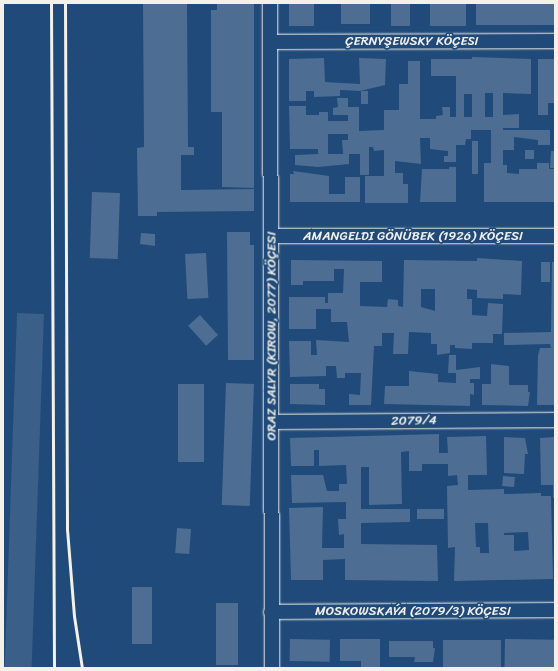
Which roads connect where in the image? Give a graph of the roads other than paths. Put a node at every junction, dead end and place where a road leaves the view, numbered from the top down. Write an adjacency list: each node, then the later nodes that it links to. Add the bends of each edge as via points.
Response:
1 (270, 3): 3 (street, ORAZ SALYR (KIROW, 2077) KÖÇESI)
2 (555, 41): 3 (street, ÇERNYŞEWSKY KÖÇESI)
3 (270, 42): 4 (street, ORAZ SALYR (KIROW, 2077) KÖÇESI)
4 (271, 236): 5 (street, AMANGELDI GÖNÜBEK (1926) KÖÇESI); 7 (street, ORAZ SALYR (KIROW, 2077) KÖÇESI)
5 (555, 236)
6 (555, 420): 7 (street, 2079/4 / 2079/4)
7 (272, 422): 9 (street, ORAZ SALYR (KIROW, 2077) KÖÇESI)
8 (555, 610): 9 (street, MOSKOWSKAÝA (2079/3) KÖÇESI)
9 (271, 612): 10 (street, ORAZ SALYR (KIROW, 2077) KÖÇESI)
10 (272, 668)

